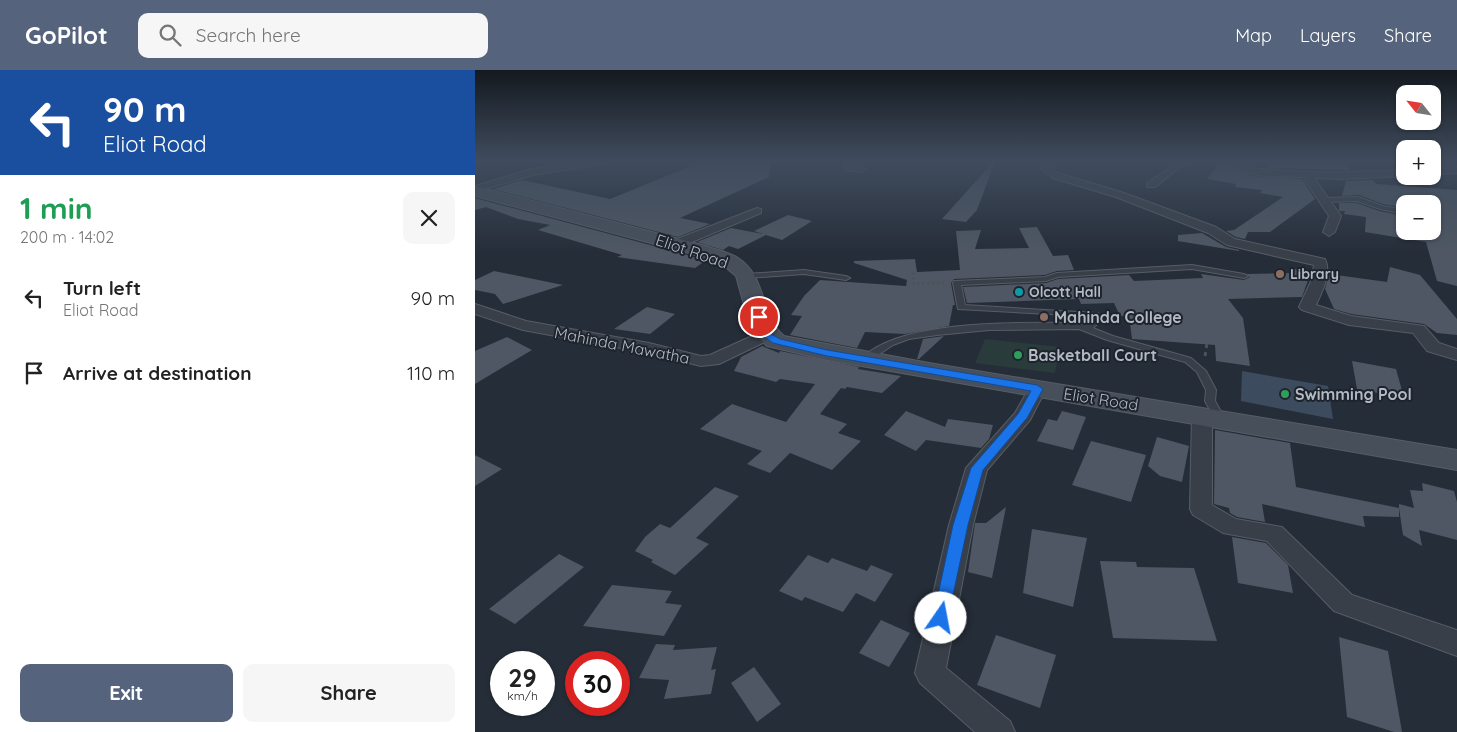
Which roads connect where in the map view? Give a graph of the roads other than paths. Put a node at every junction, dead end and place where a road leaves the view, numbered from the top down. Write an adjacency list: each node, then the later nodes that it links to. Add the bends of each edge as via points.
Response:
1 (482, 192): 8 (street, Eliot Road)
2 (1110, 192): 15 (street, via 1212,230 1231,242 1320,262 1316,290 1307,307 1349,320 1418,330 1433,348)
3 (1320, 192): 4 (street)
4 (1326, 200): 5 (lane, via 1359,196 1382,208); 7 (street, via 1335,216)
5 (1396, 210)
6 (757, 211): 8 (street)
7 (1329, 232)
8 (676, 244): 9 (street, Eliot Road, via 731,262)
9 (747, 276): 11 (lane, via 803,272); 14 (street, Eliot Road)
10 (1244, 276): 13 (lane, via 1192,267 1057,275 1046,280 957,283 961,307 1087,314 1098,320 1091,326)
11 (846, 278)
12 (475, 309): 14 (street, Mahinda Mawatha, via 523,326 649,348 701,361 713,360)
13 (1080, 326): 16 (lane, via 989,327 931,333 890,343); 18 (lane, via 1188,360 1201,371 1211,390)
14 (767, 335): 16 (street, Eliot Road, via 777,341)
15 (1457, 355)
16 (866, 359): 17 (street, Eliot Road)
17 (1037, 389): 18 (street, Eliot Road); 21 (street, via 1023,416 977,468 961,525 930,674)
18 (1211, 417): 19 (street, Eliot Road); 20 (street, via 1201,509 1231,527 1273,533 1343,602)
19 (1457, 460)
20 (1457, 643)
21 (999, 732)

